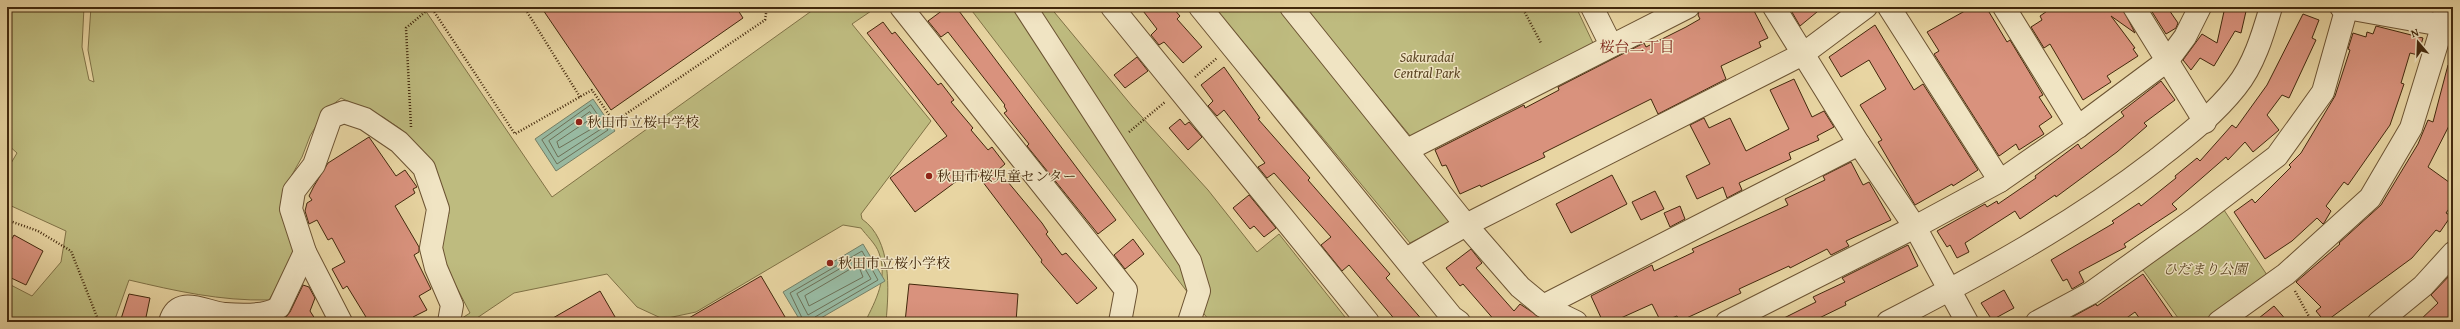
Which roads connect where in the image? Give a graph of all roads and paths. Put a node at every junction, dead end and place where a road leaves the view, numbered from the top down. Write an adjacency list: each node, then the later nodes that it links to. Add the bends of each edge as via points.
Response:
1 (431, 7): 27 (path, via 515,134); 28 (path, via 406,28)
2 (524, 7): 27 (path)
3 (767, 7): 27 (path, via 765,20 614,122 592,90)
4 (901, 7): 49 (street, via 1126,290)
5 (1025, 7): 31 (street)
6 (1112, 7): 26 (street)
7 (1200, 7): 23 (street)
8 (1292, 7): 33 (street)
9 (1522, 7): 21 (path)
10 (1592, 7): 22 (street)
11 (1688, 7): 22 (street)
12 (1774, 7): 24 (street)
13 (1866, 7): 24 (street)
14 (1889, 7): 34 (street)
15 (2004, 7): 30 (street)
16 (2134, 7): 25 (street)
17 (2200, 7): 25 (street, via 2185,37)
18 (2271, 7): 29 (street, via 2261,41 2237,86)
19 (2345, 7): 20 (street); 57 (street, via 2323,92 2277,156 2090,293)
20 (2447, 19): 41 (street, via 2412,128 2370,198)
21 (1541, 43)
22 (1612, 45): 33 (street)
23 (1231, 46): 26 (path); 40 (street)
24 (1803, 54): 32 (street); 36 (street)
25 (2168, 60): 29 (street); 30 (street)
26 (1180, 90): 31 (path); 51 (street)
27 (580, 97)
28 (412, 118)
29 (2205, 122): 42 (street, via 2112,192 2030,246)
30 (2078, 127): 34 (street)
31 (1114, 144): 50 (street, via 1190,261 1199,291)
32 (1859, 144): 37 (street); 43 (street)
33 (1407, 150): 36 (street)
34 (2000, 181): 37 (street)
35 (7, 220): 45 (path, via 38,231 71,251)
36 (1466, 225): 40 (street); 43 (street, via 1520,287)
37 (1915, 227): 42 (street); 54 (street)
38 (304, 252): 44 (street, via 279,307 272,313); 47 (street); 48 (street, via 291,209 294,190 314,165 331,117 344,112 365,119 399,142 424,168 430,180 438,209 431,248 436,268 452,306)
39 (2453, 253): 60 (street, via 2423,286)
40 (1406, 259): 52 (street, via 1452,317)
41 (2286, 274): 58 (street); 59 (path)
42 (1951, 290): 55 (street); 56 (street)
43 (1543, 306): 53 (street)
44 (226, 318): 46 (street, via 189,306 180,308 172,315)
45 (99, 322)
46 (170, 322)
47 (341, 322)
48 (449, 322)
49 (1120, 322)
50 (1189, 322)
51 (1368, 322)
52 (1459, 322)
53 (1576, 322)
54 (1727, 322)
55 (1888, 322)
56 (1967, 322)
57 (2037, 322)
58 (2219, 322)
59 (2312, 322)
60 (2378, 322)

